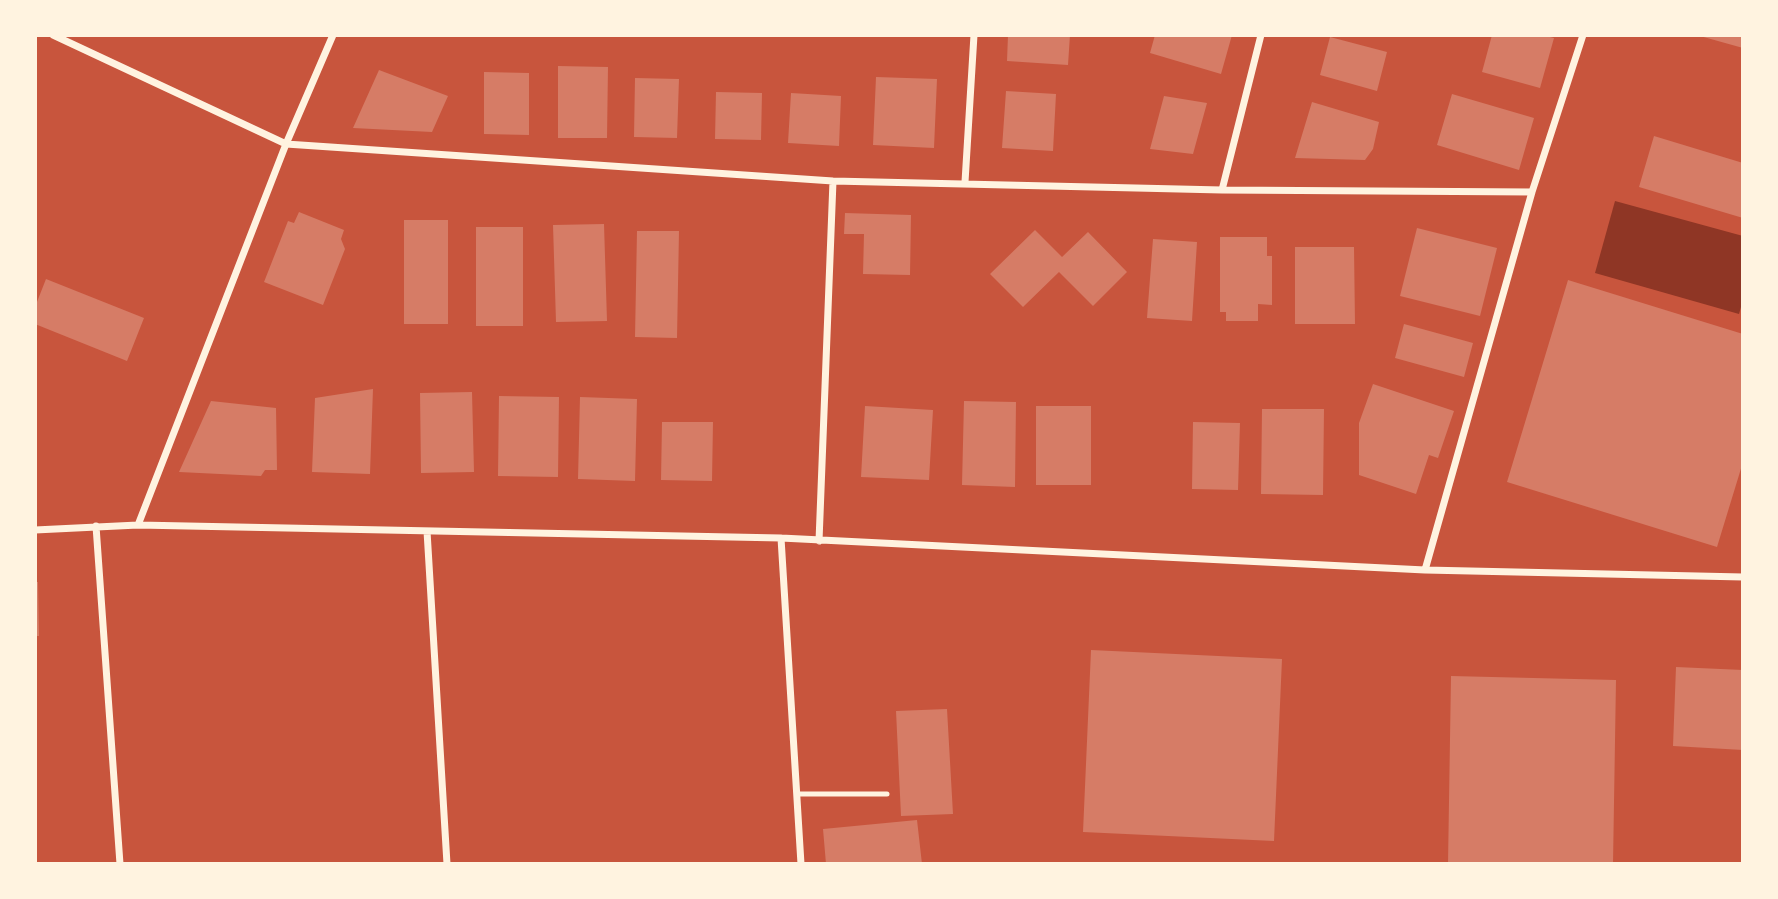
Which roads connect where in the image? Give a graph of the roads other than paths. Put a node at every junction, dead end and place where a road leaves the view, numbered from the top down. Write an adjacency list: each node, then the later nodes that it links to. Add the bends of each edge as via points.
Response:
1 (53, 35): 6 (street)
2 (333, 35): 6 (street)
3 (974, 35): 8 (street)
4 (1261, 35): 9 (street)
5 (1583, 35): 10 (street)
6 (286, 144): 7 (street); 11 (street)
7 (833, 181): 8 (street); 16 (street)
8 (964, 182): 9 (street)
9 (1222, 190): 10 (street)
10 (1532, 192): 17 (street)
11 (138, 525): 12 (street); 14 (street)
12 (96, 526): 13 (street); 21 (street)
13 (35, 530)
14 (427, 531): 15 (street); 22 (street)
15 (781, 538): 16 (street); 19 (street)
16 (819, 541): 17 (street)
17 (1425, 570): 18 (street)
18 (1743, 577)
19 (797, 794): 20 (lane); 23 (street)
20 (887, 794)
21 (120, 864)
22 (447, 864)
23 (801, 864)

